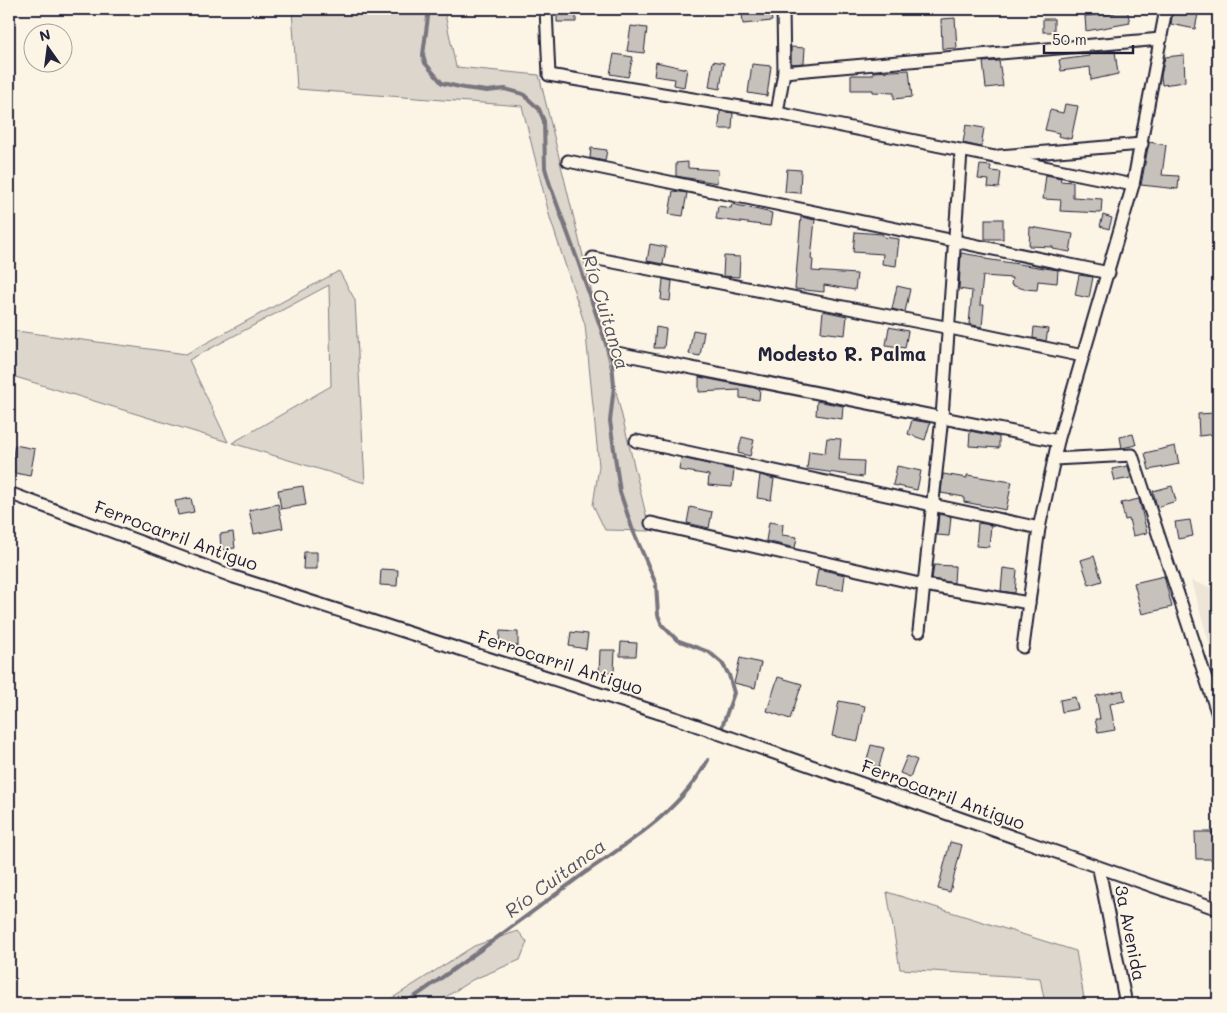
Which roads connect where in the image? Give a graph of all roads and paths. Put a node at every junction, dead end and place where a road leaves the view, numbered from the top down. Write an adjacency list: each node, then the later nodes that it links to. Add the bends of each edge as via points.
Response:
1 (546, 9): 6 (street, via 549,75)
2 (783, 9): 5 (street)
3 (1166, 9): 4 (street)
4 (1161, 39): 5 (street); 7 (street)
5 (784, 72): 6 (street)
6 (777, 113): 8 (street)
7 (1142, 144): 9 (street); 11 (street)
8 (961, 152): 9 (street); 12 (street)
9 (985, 157): 11 (street)
10 (568, 162): 12 (street)
11 (1133, 185): 14 (street)
12 (956, 241): 14 (street); 15 (street)
13 (593, 258): 15 (street)
14 (1109, 273): 17 (street)
15 (950, 328): 17 (street); 18 (street)
16 (617, 353): 18 (street)
17 (1083, 356): 20 (street)
18 (942, 417): 20 (street); 23 (street)
19 (636, 441): 23 (street)
20 (1058, 441): 21 (street)
21 (1054, 459): 25 (street); 30 (street, via 1132,455)
22 (9, 493): 31 (street, Ferrocarril Antiguo, via 234,577 675,718)
23 (934, 505): 25 (street); 26 (street)
24 (651, 523): 26 (street)
25 (1040, 528): 27 (street)
26 (924, 585): 27 (street); 28 (street)
27 (1029, 603): 29 (street)
28 (919, 631)
29 (1023, 647)
30 (1218, 716)
31 (1099, 869): 32 (street, Ferrocarril Antiguo); 33 (street, 3a Avenida)
32 (1218, 909)
33 (1126, 1004)

